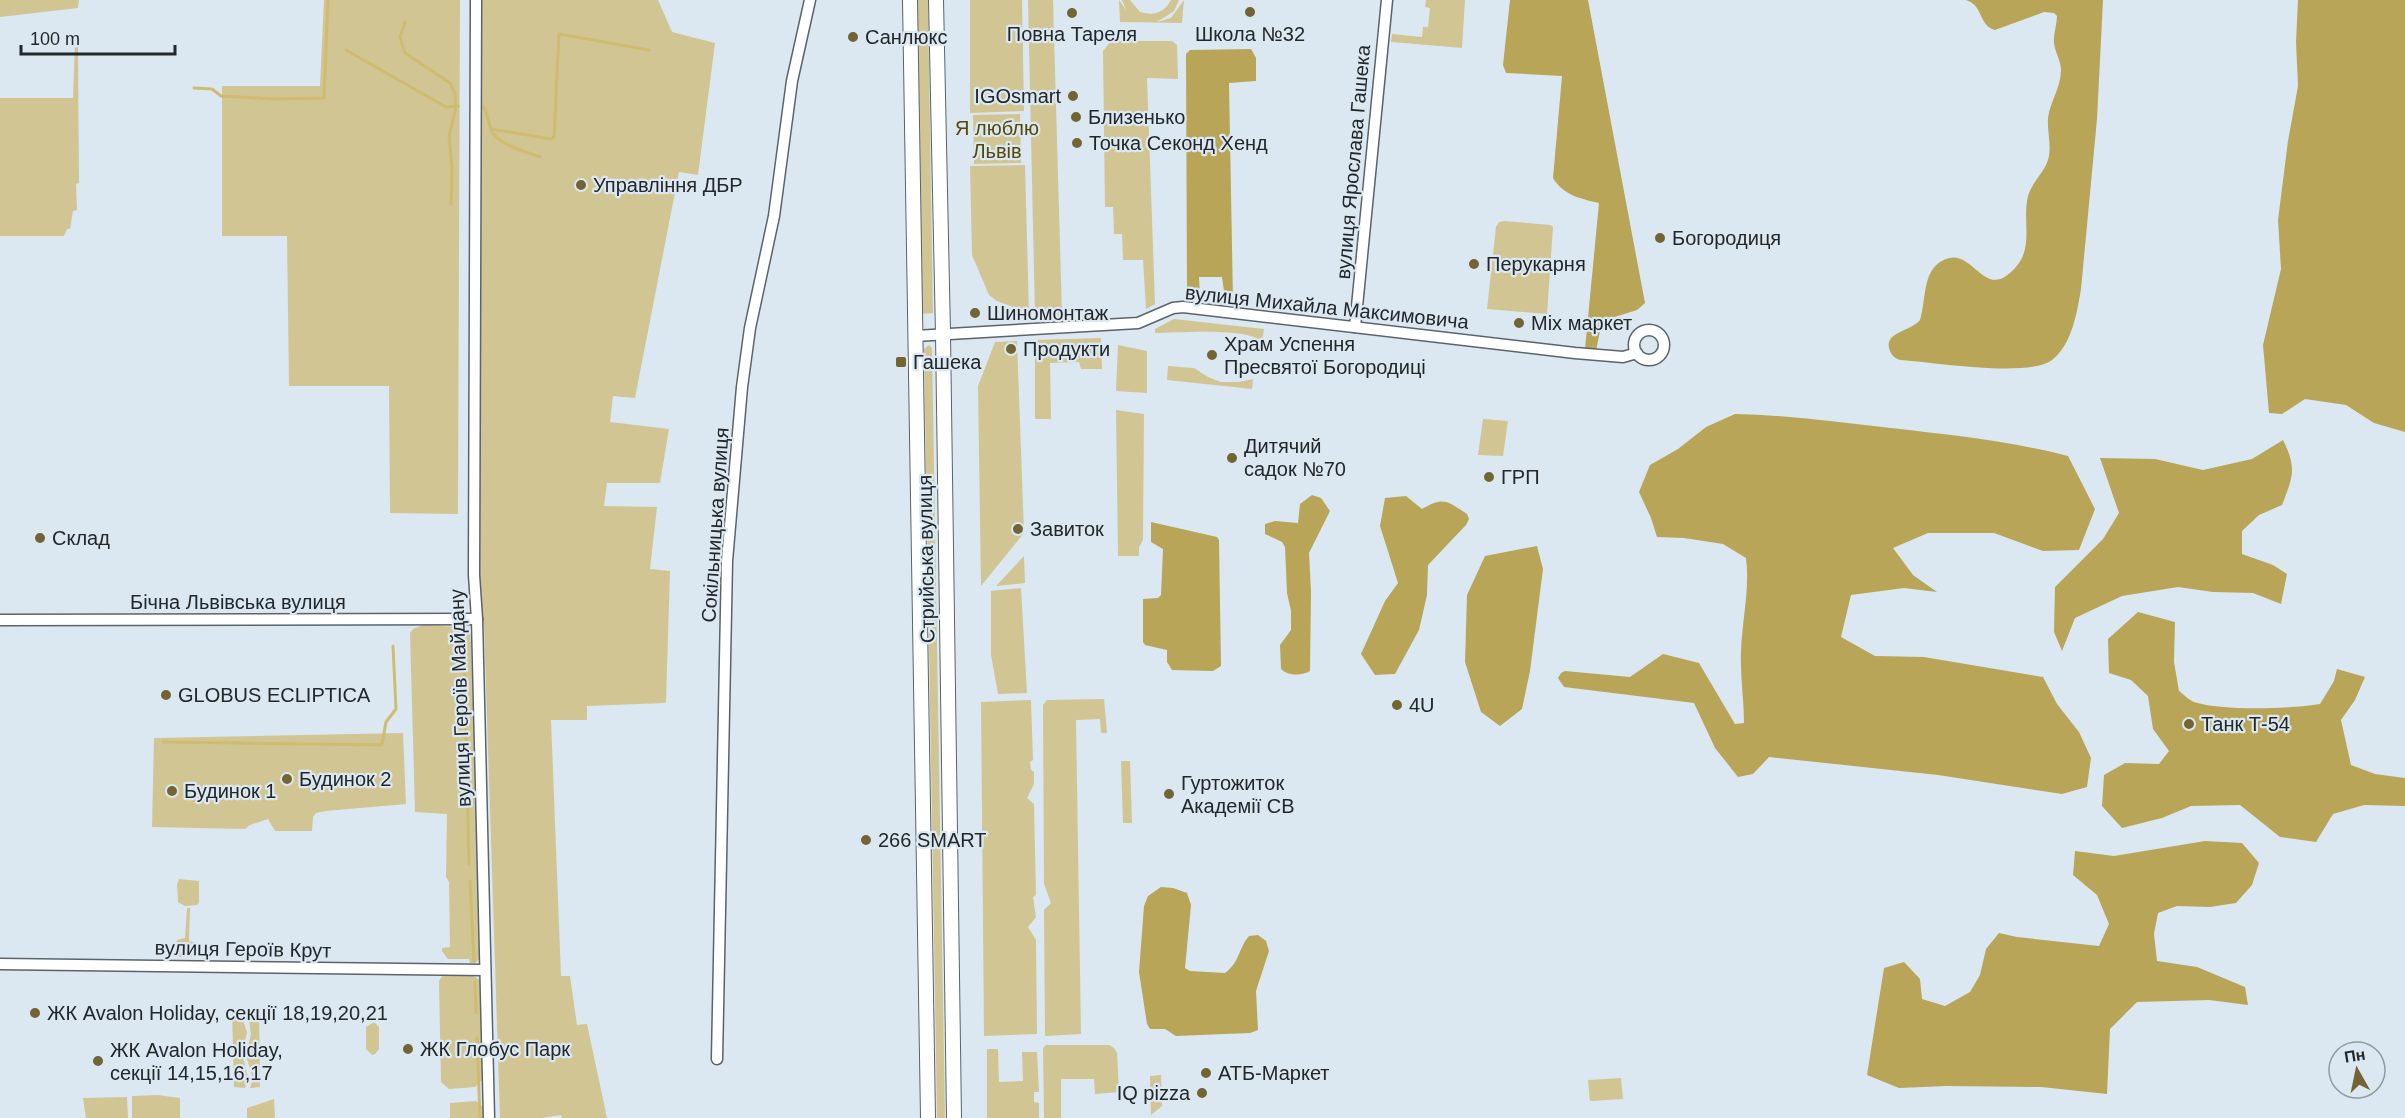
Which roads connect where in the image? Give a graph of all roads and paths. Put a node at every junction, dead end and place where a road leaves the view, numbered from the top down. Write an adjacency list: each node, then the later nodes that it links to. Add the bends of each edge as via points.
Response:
1 (476, 0): 10 (street, вулиця Героїв Майдану)
2 (810, 0): 14 (street, Сокільницька вулиця, via 792,81 774,216 750,328 741,397 727,561)
3 (910, 0): 8 (main road, Стрийська вулиця)
4 (936, 0): 7 (main road, Стрийська вулиця)
5 (1387, 0): 6 (street, вулиця Ярослава Гашека)
6 (1355, 327): 7 (street, вулиця Михайла Максимовича, via 1183,307 1137,323); 9 (street, вулиця Михайла Максимовича, via 1575,353 1623,357)
7 (943, 334): 8 (street, вулиця Михайла Максимовича); 17 (main road, Стрийська вулиця)
8 (915, 336): 16 (main road, Стрийська вулиця)
9 (1637, 353)
10 (477, 619): 11 (street, Бічна Львівська вулиця); 13 (street, вулиця Героїв Майдану)
11 (0, 620)
12 (0, 964): 13 (street, вулиця Героїв Крут)
13 (485, 970): 15 (street, вулиця Героїв Майдану)
14 (717, 1059)
15 (489, 1118)
16 (928, 1118)
17 (954, 1118)

